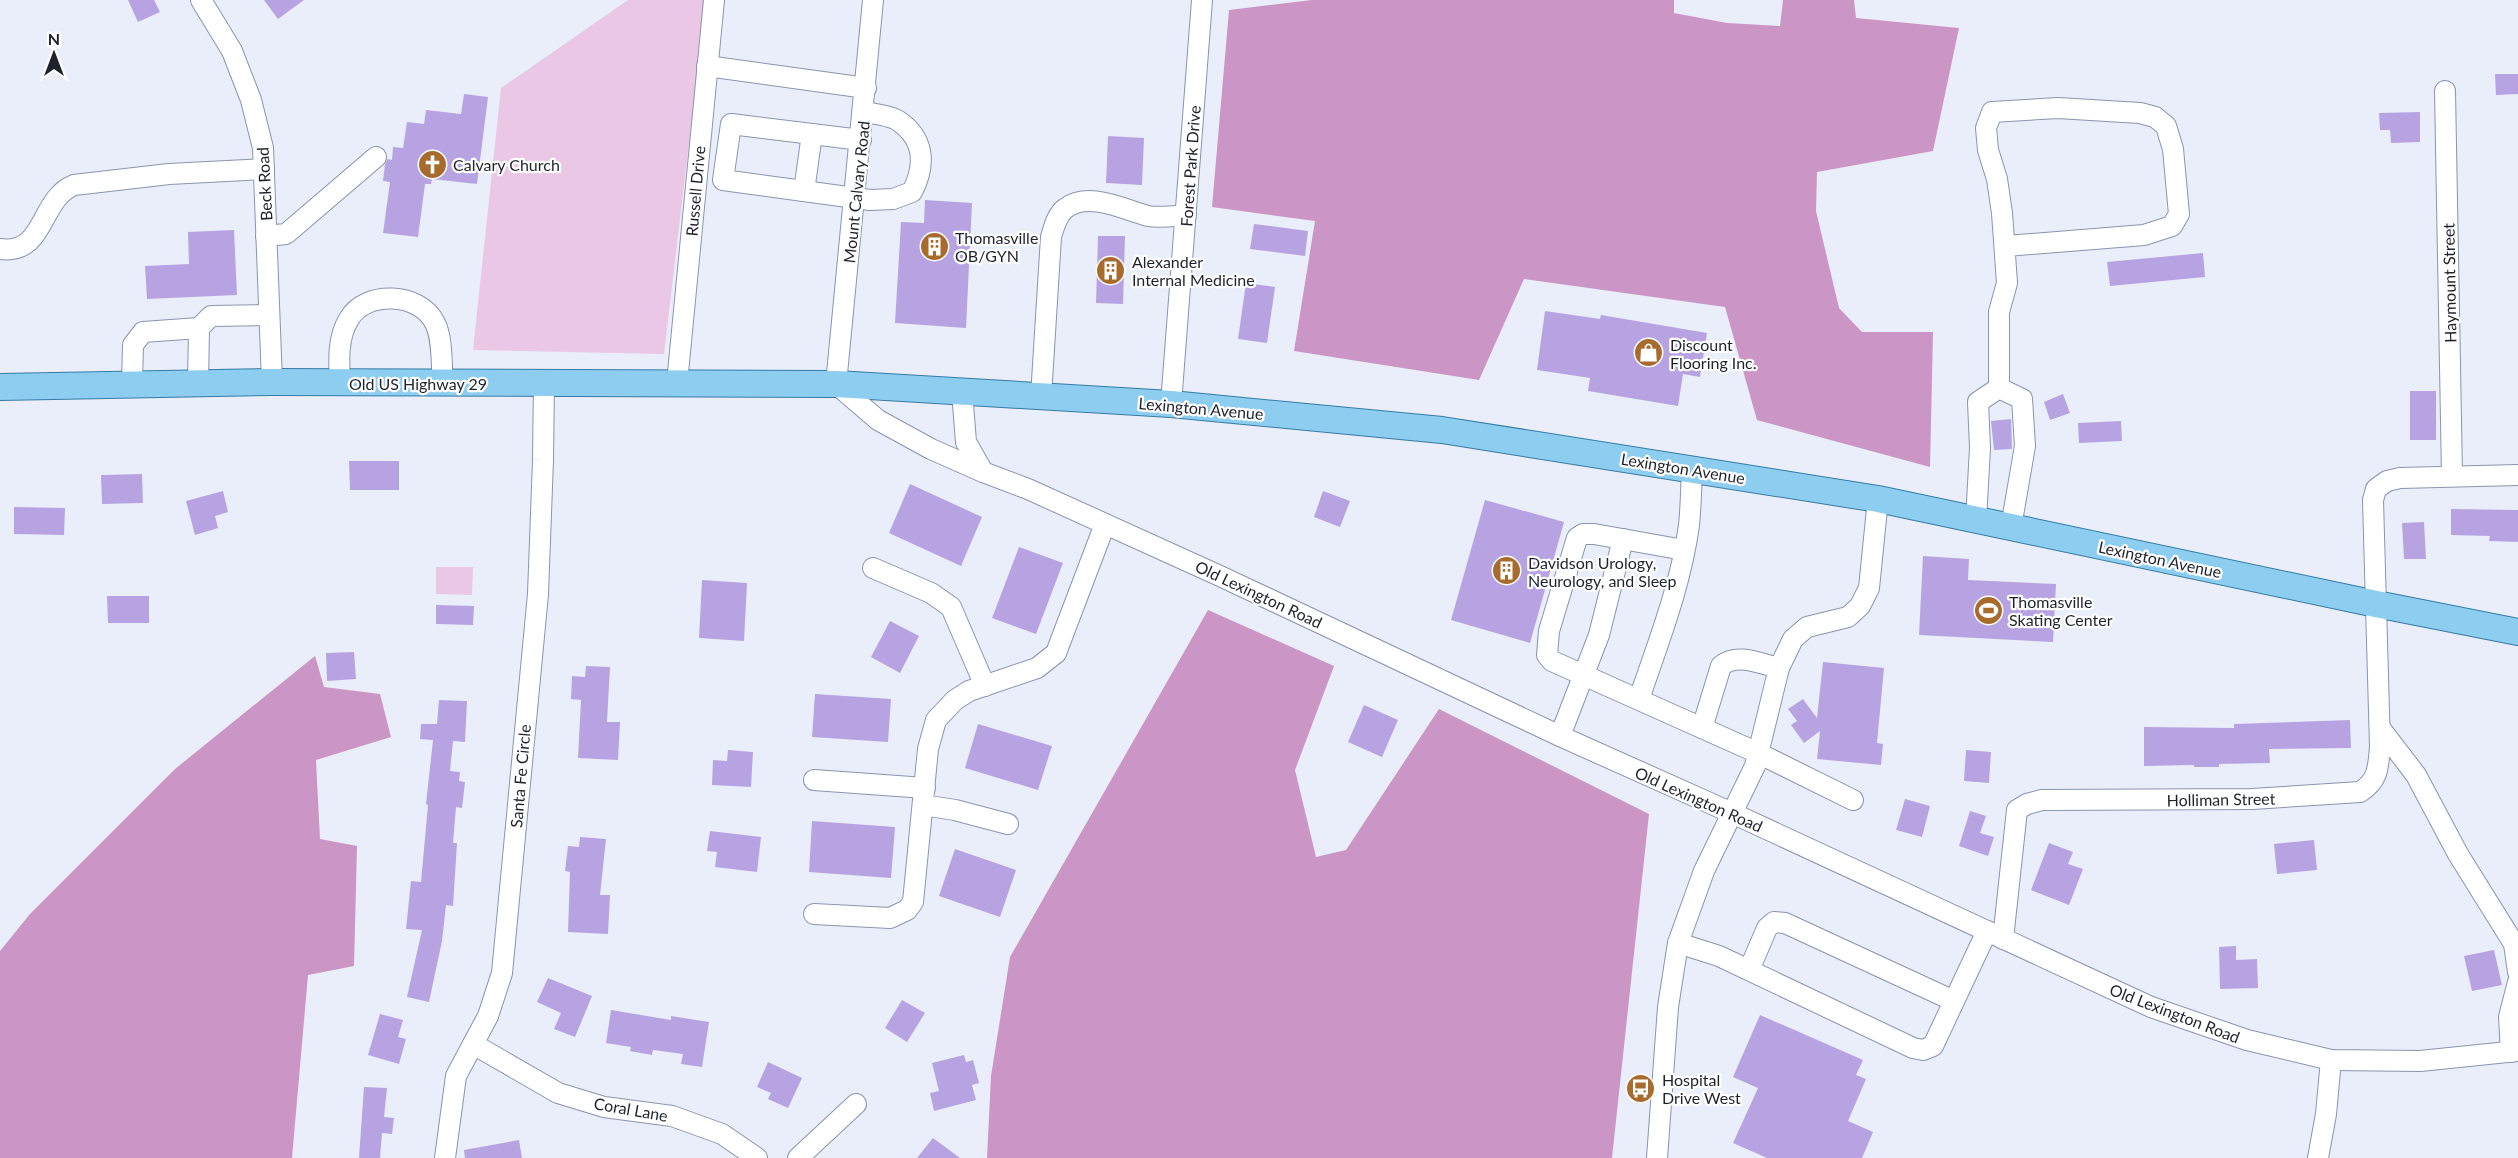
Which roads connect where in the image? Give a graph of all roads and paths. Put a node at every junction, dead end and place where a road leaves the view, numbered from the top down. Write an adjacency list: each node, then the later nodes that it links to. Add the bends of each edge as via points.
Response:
1 (201, 0): 12 (street, Beck Road, via 232,51 251,100)
2 (714, 0): 5 (street, Russell Drive)
3 (873, 0): 6 (street, Mount Calvary Road)
4 (1203, 0): 15 (street, Forest Park Drive)
5 (707, 66): 6 (street); 26 (street, Russell Drive)
6 (866, 88): 8 (street, Mount Calvary Road)
7 (2445, 91): 37 (street, Haymount Street)
8 (864, 112): 10 (street, Mount Calvary Road); 14 (street, via 895,119 909,131 922,163 912,192 893,199)
9 (812, 134): 10 (street); 13 (street); 13 (street, via 731,124 723,180)
10 (861, 140): 14 (street, Mount Calvary Road)
11 (376, 157): 16 (street, via 286,234)
12 (264, 169): 16 (street, Beck Road); 18 (street, via 74,185 63,189 30,243 20,249)
13 (804, 191): 14 (street)
14 (855, 198): 28 (street, Mount Calvary Road)
15 (1186, 215): 32 (street, via 1151,216 1102,202 1066,207 1056,220 1051,237); 33 (street, Forest Park Drive)
16 (266, 236): 19 (street, Beck Road)
17 (2006, 246): 17 (street, via 1997,179 1988,150 1986,128 1992,112 2058,108 2140,113 2156,117 2166,126 2173,149 2179,214 2172,226 2144,235); 30 (street, via 2007,284 1999,312)
18 (0, 249)
19 (269, 315): 20 (street, via 211,316); 21 (street, Beck Road)
20 (199, 328): 23 (street); 27 (street, via 143,332 133,345)
21 (272, 382): 23 (main road, Old US Highway 29); 24 (main road, Old US Highway 29)
22 (443, 382): 24 (main road, Old US Highway 29); 24 (street, via 435,323 424,309 411,302 379,299 369,301 349,318 339,354); 25 (main road, Old US Highway 29)
23 (198, 383): 27 (main road, Old US Highway 29)
24 (339, 383)
25 (544, 383): 26 (main road, Old US Highway 29); 67 (street, Santa Fe Circle, via 538,594 501,973 488,1016)
26 (677, 383): 28 (main road, Old US Highway 29)
27 (132, 384): 29 (main road, Old US Highway 29)
28 (837, 384): 31 (main road, Lexington Avenue); 35 (street, Old Lexington Road, via 878,420 930,450)
29 (0, 387)
30 (1999, 388): 39 (street, via 1978,402); 41 (street, via 2022,399 2025,446)
31 (962, 392): 32 (main road, Lexington Avenue); 35 (street, via 966,442)
32 (1041, 397): 33 (main road, Lexington Avenue)
33 (1171, 404): 34 (main road, Lexington Avenue, via 1442,430)
34 (1692, 470): 38 (main road, Lexington Avenue); 43 (street)
35 (983, 472): 40 (street, Old Lexington Road)
36 (2518, 475): 37 (street)
37 (2452, 476): 45 (street, Holliman Street, via 2387,480 2376,489)
38 (1878, 499): 39 (main road, Lexington Avenue); 47 (street, via 1869,588 1860,606 1848,617 1807,627 1793,639)
39 (1976, 520): 41 (main road, Lexington Avenue)
40 (1105, 524): 49 (street, via 1056,654 1037,668); 53 (street, Old Lexington Road)
41 (2011, 527): 45 (main road, Lexington Avenue)
42 (1623, 539): 43 (street); 48 (street, via 1599,635); 48 (street, via 1594,534 1577,538 1549,631 1547,655)
43 (1684, 550): 50 (street)
44 (873, 568): 49 (street, via 931,593 951,607)
45 (2376, 604): 46 (main road, Lexington Avenue); 52 (street, Holliman Street)
46 (2518, 632)
47 (1779, 668): 51 (street, via 1739,659 1727,661 1721,666); 54 (street)
48 (1583, 675): 50 (street); 53 (street)
49 (984, 686): 56 (street, via 955,700 936,720 928,749)
50 (1639, 699): 51 (street)
51 (1702, 728): 54 (street)
52 (2380, 728): 61 (street, Holliman Street, via 2378,775 2360,792 2252,799 2042,800 2027,804 2017,810); 64 (street, via 2416,775 2458,854 2514,944)
53 (1560, 736): 58 (street, Old Lexington Road)
54 (1758, 753): 57 (street); 58 (street)
55 (814, 780): 56 (street)
56 (924, 796): 59 (street, via 955,810); 60 (street, via 913,902 907,910 890,918)
57 (1853, 800)
58 (1732, 813): 61 (street, Old Lexington Road); 62 (street, via 1704,871)
59 (1008, 824)
60 (814, 914)
61 (1995, 935): 66 (street); 69 (street, Old Lexington Road, via 2151,1007 2247,1040)
62 (1678, 943): 63 (street); 74 (street, via 1667,1018)
63 (1749, 970): 66 (street, via 1923,1050 1933,1046); 66 (street, via 1767,928 1774,922 1785,922)
64 (2518, 972)
65 (2518, 982): 68 (street, via 2509,1017)
66 (1954, 1001)
67 (473, 1044): 71 (street, Santa Fe Circle, via 456,1076); 72 (street, Coral Lane, via 558,1092 604,1107 672,1116 722,1134)
68 (2515, 1051): 69 (street, Old Lexington Road, via 2420,1060)
69 (2331, 1059): 75 (street)
70 (856, 1104): 73 (street)
71 (445, 1158)
72 (757, 1158)
73 (798, 1158)
74 (1657, 1158)
75 (2318, 1158)

